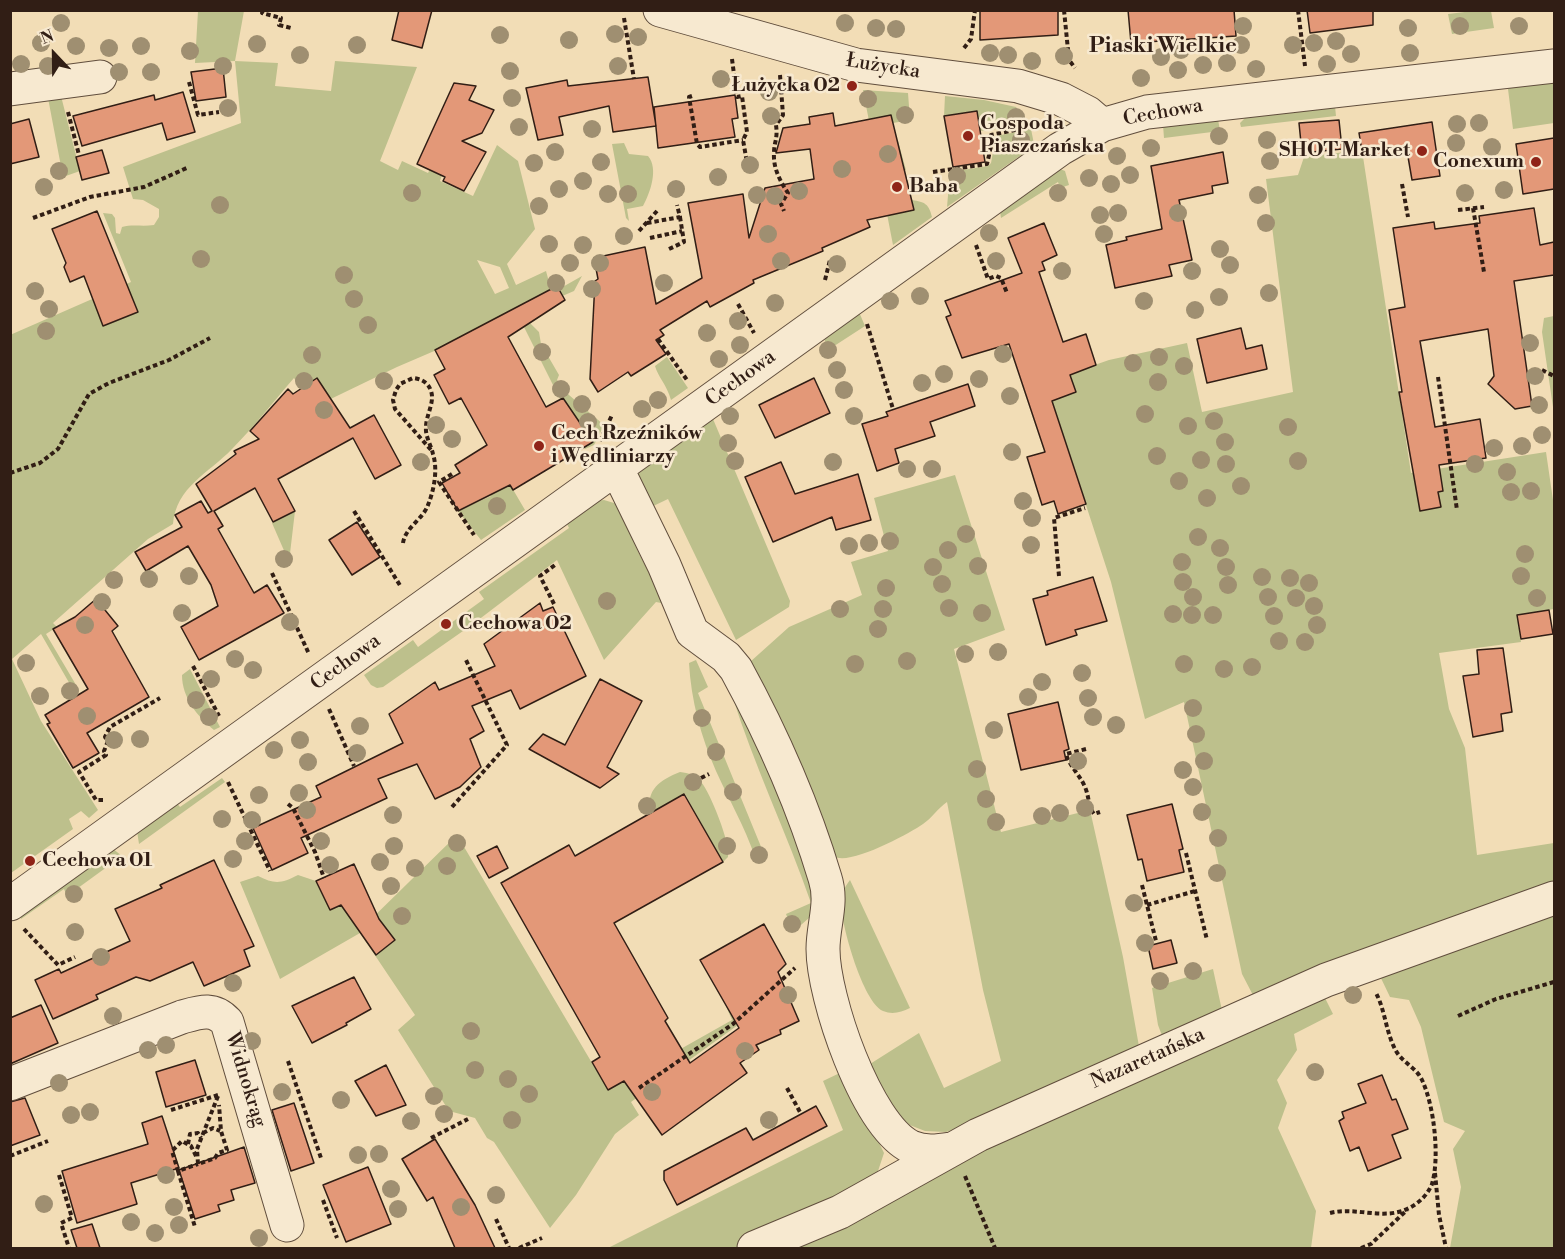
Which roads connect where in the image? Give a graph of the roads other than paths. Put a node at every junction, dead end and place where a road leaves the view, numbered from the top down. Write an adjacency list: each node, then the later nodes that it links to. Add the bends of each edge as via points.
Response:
1 (660, 10): 5 (street, Łużycka, via 856,65 1018,86 1061,99)
2 (1554, 66): 5 (street, Cechowa, via 1147,112)
3 (100, 77): 4 (street)
4 (10, 89)
5 (1102, 125): 6 (street, Cechowa, via 1060,149)
6 (607, 458): 8 (street, Cechowa); 10 (street, via 664,565 687,624 702,642 726,657 736,669 798,803 826,879 830,903 823,948 826,976 868,1098 888,1128 911,1147)
7 (1554, 898): 10 (street, Nazaretańska, via 1360,966)
8 (13, 919)
9 (10, 1084): 11 (street, Widnokrąg, via 182,1017 202,1011 220,1015 227,1022)
10 (951, 1149): 12 (street, Nazaretańska, via 840,1212)
11 (287, 1225)
12 (754, 1248)

